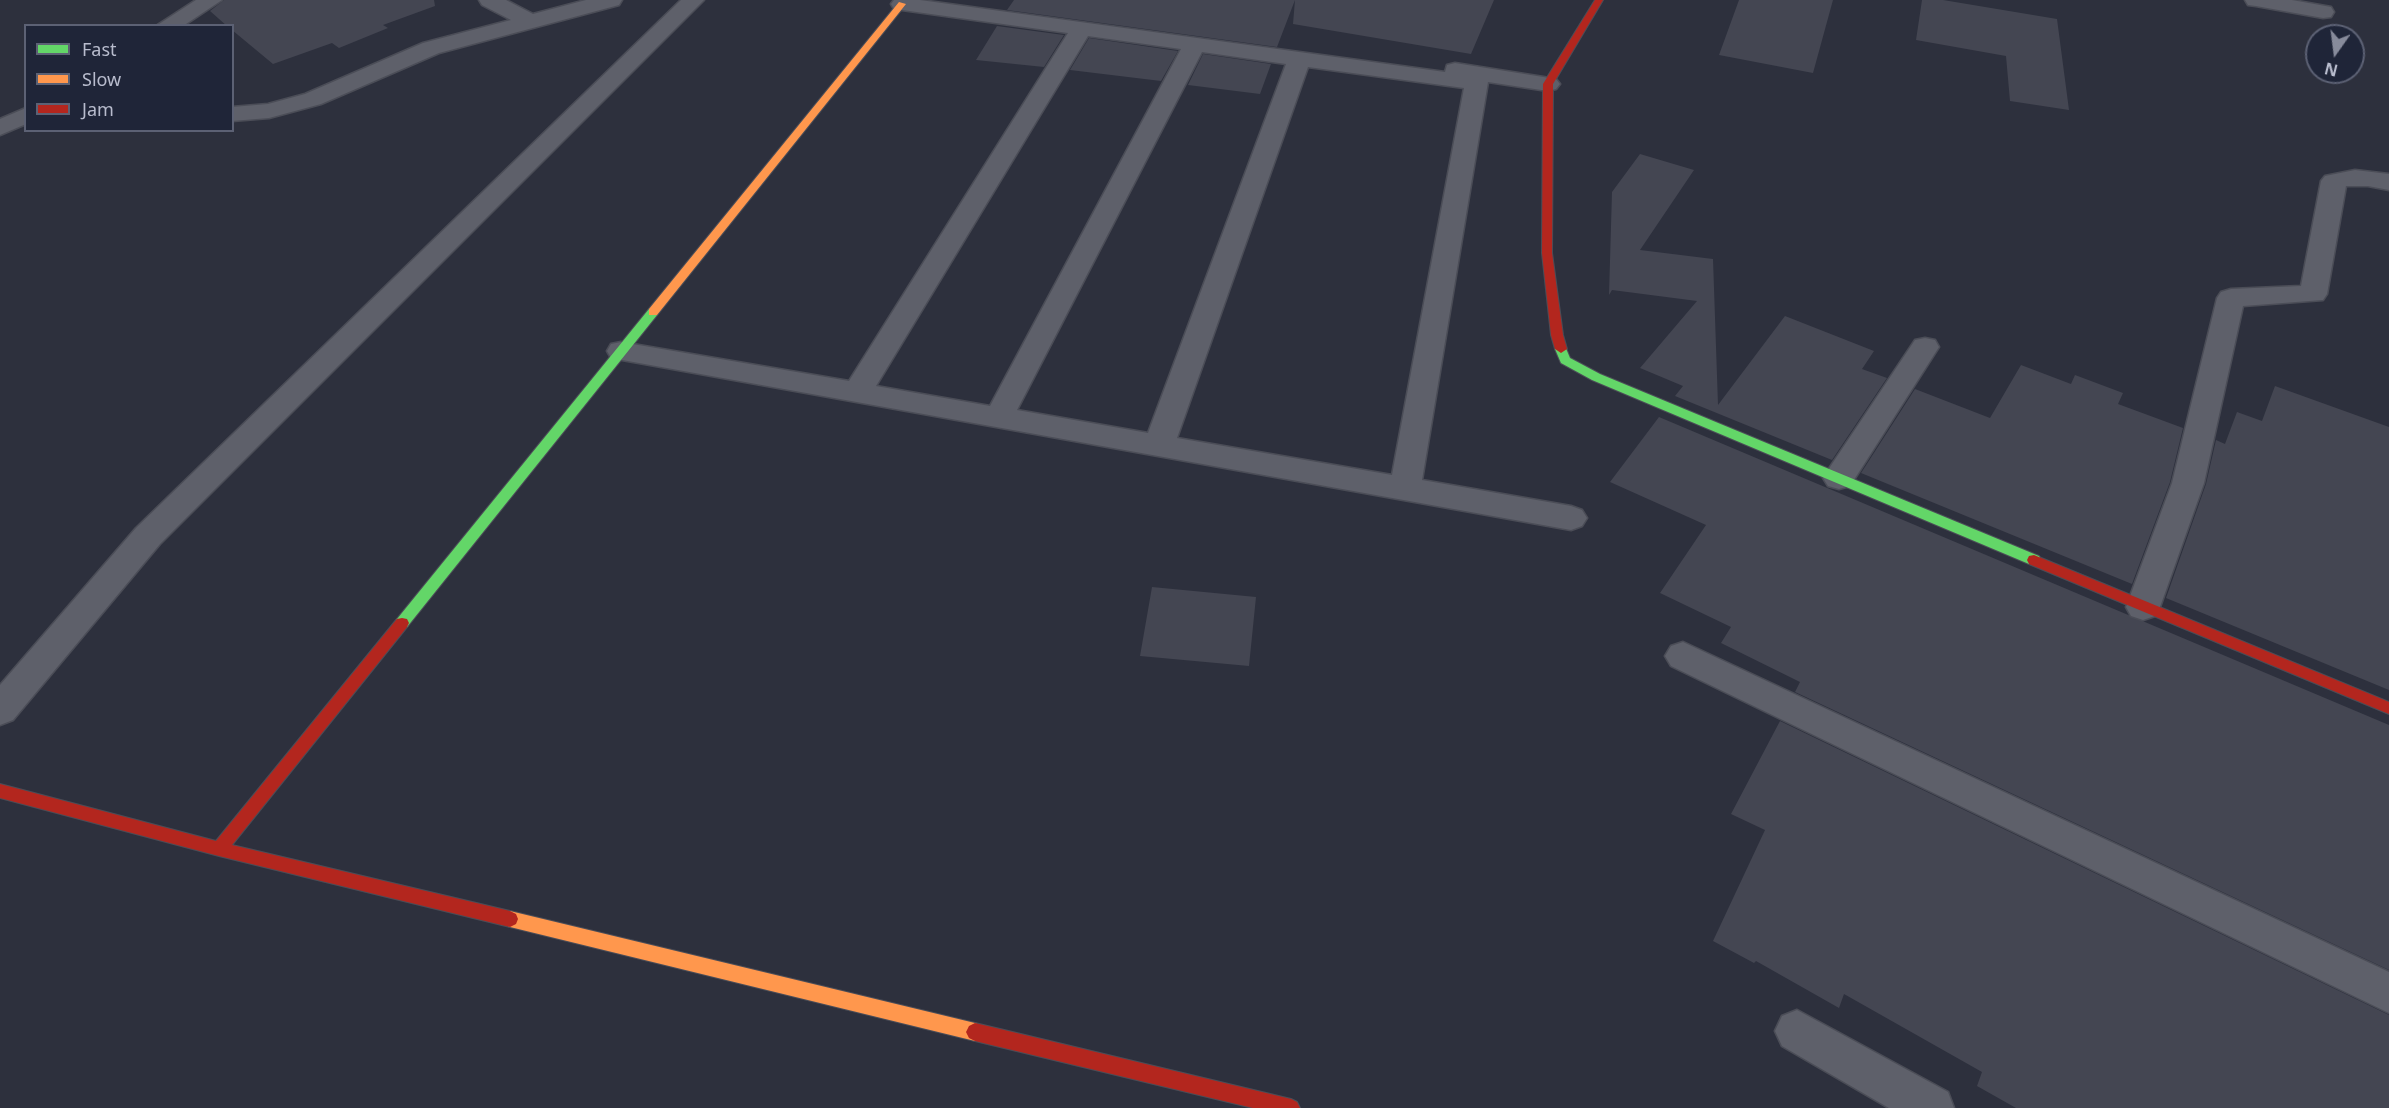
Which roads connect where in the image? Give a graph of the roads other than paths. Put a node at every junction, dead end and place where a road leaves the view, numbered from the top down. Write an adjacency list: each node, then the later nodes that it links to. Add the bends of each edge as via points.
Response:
1 (211, 0): 11 (street)
2 (489, 0): 10 (street)
3 (611, 0): 10 (street)
4 (693, 0): 29 (street, via 148,536)
5 (960, 0): 15 (street, via 1162,25)
6 (1599, 0): 15 (street)
7 (2256, 0): 9 (street)
8 (904, 2): 12 (street); 19 (street)
9 (2323, 12)
10 (530, 21): 16 (street, via 431,48 313,99 269,111)
11 (170, 24)
12 (1083, 27): 13 (street); 20 (street)
13 (1194, 45): 14 (street); 21 (street)
14 (1299, 59): 22 (street); 24 (street, via 1477,83)
15 (1548, 84): 23 (street, via 1547,253 1557,335 1565,360 1596,377)
16 (234, 114)
17 (2389, 183): 26 (street, via 2370,177 2334,181 2313,294 2231,298 2187,483)
18 (1925, 347): 23 (street)
19 (621, 351): 20 (street); 31 (street)
20 (857, 393): 21 (street)
21 (999, 417): 22 (street)
22 (1159, 446): 24 (street)
23 (1839, 478): 26 (street)
24 (1405, 488): 25 (street)
25 (1571, 518)
26 (2144, 607): 28 (street)
27 (1683, 656): 32 (street)
28 (2389, 708)
29 (0, 711)
30 (0, 791): 31 (street)
31 (219, 849): 34 (street)
32 (2389, 993)
33 (1797, 1030): 35 (street)
34 (1291, 1108)
35 (1932, 1108)

